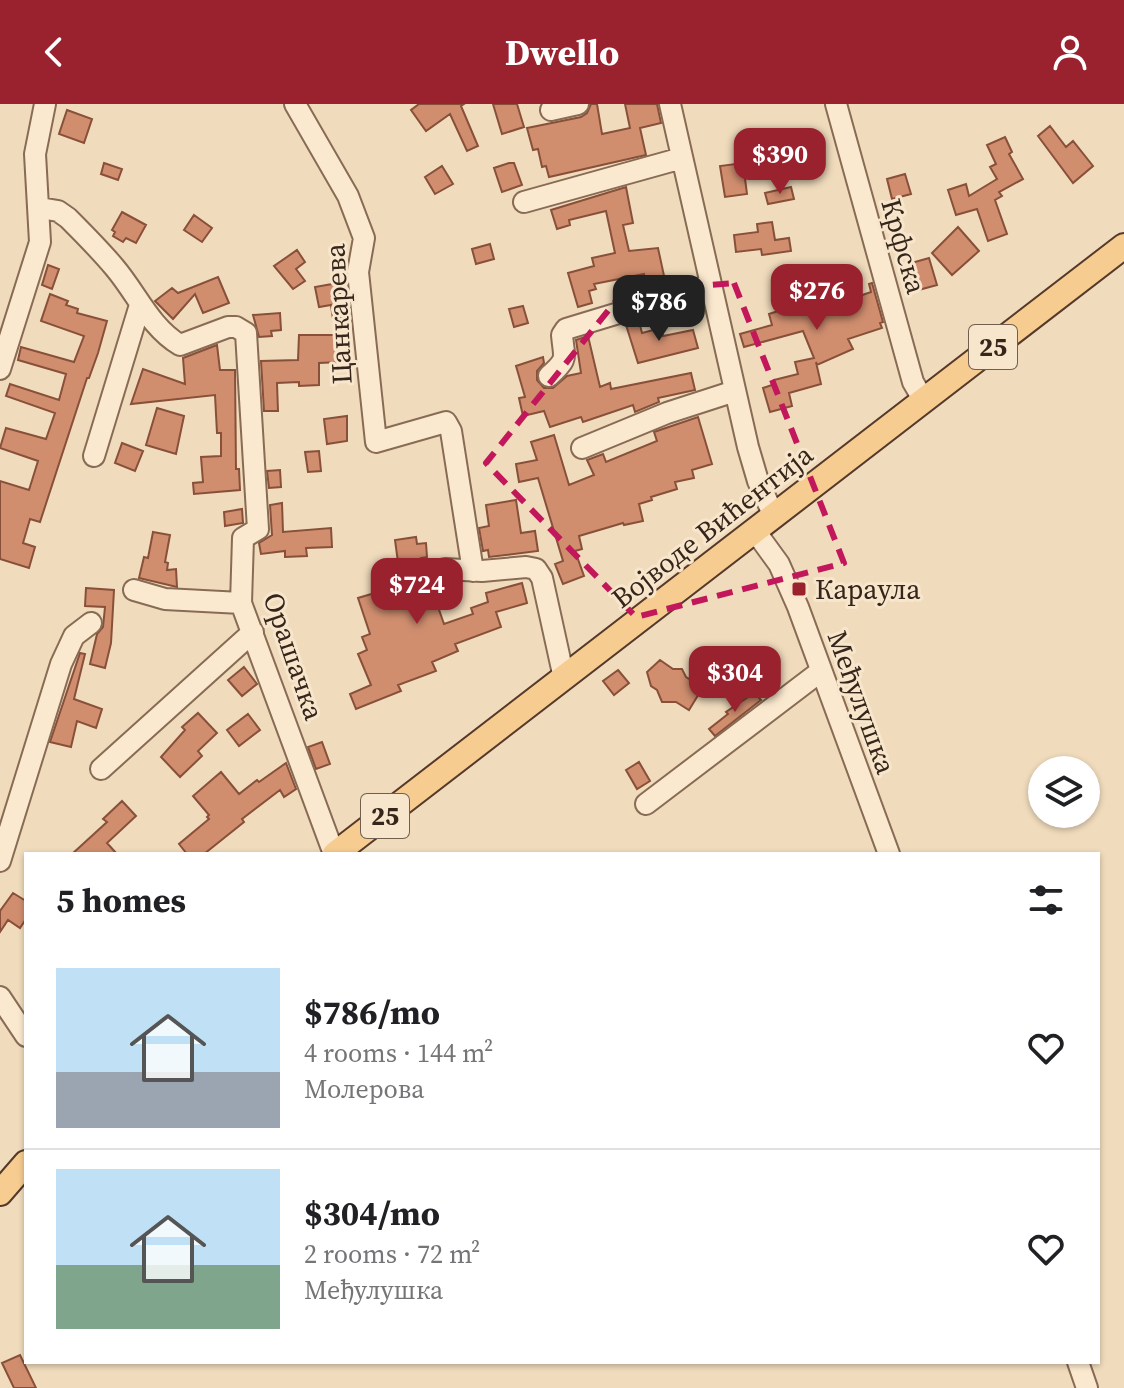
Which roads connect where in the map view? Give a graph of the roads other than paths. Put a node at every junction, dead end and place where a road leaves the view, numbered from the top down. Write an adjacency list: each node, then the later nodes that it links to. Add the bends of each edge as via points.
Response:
1 (45, 104): 11 (street, via 35,154)
2 (295, 104): 23 (street, Цанкарева, via 348,196 364,238 358,272 376,442 446,422)
3 (308, 104): 8 (street)
4 (578, 104): 7 (street)
5 (670, 104): 9 (street, Међулушка)
6 (836, 104): 18 (street, Крфска, via 913,382)
7 (551, 110)
8 (326, 140)
9 (682, 158): 10 (street); 13 (street, Међулушка)
10 (524, 202)
11 (40, 208): 14 (street, via 68,218 117,270); 15 (street, via 40,242)
12 (1124, 246): 18 (main road, Војводе Вићентија / 25)
13 (711, 285): 16 (street, via 566,329 565,359); 17 (street, Међулушка)
14 (140, 305): 20 (street); 25 (street, Орашачка, via 180,345 228,327 246,333 258,529 243,538)
15 (0, 369)
16 (549, 376)
17 (735, 391): 19 (street); 21 (street, Међулушка)
18 (924, 401): 21 (main road, Војводе Вићентија / 25)
19 (582, 448)
20 (94, 456)
21 (764, 524): 28 (street, Међулушка); 29 (main road, Војводе Вићентија / 25)
22 (445, 569): 23 (street)
23 (473, 571): 29 (street, via 526,567 540,573)
24 (134, 590): 25 (street, via 165,599)
25 (241, 603): 27 (street, Орашачка)
26 (91, 623): 35 (street, via 74,636 61,664)
27 (253, 632): 30 (street); 32 (street, Орашачка)
28 (821, 671): 31 (street); 34 (street, Међулушка)
29 (564, 678): 33 (main road, Војводе Вићентија / 25)
30 (101, 769)
31 (646, 804)
32 (334, 852)
33 (338, 852)
34 (888, 852)
35 (0, 861)
36 (0, 997): 37 (street)
37 (24, 1033)
38 (24, 1165): 39 (main road)
39 (0, 1193)
40 (1079, 1364): 41 (street)
41 (1087, 1388)

